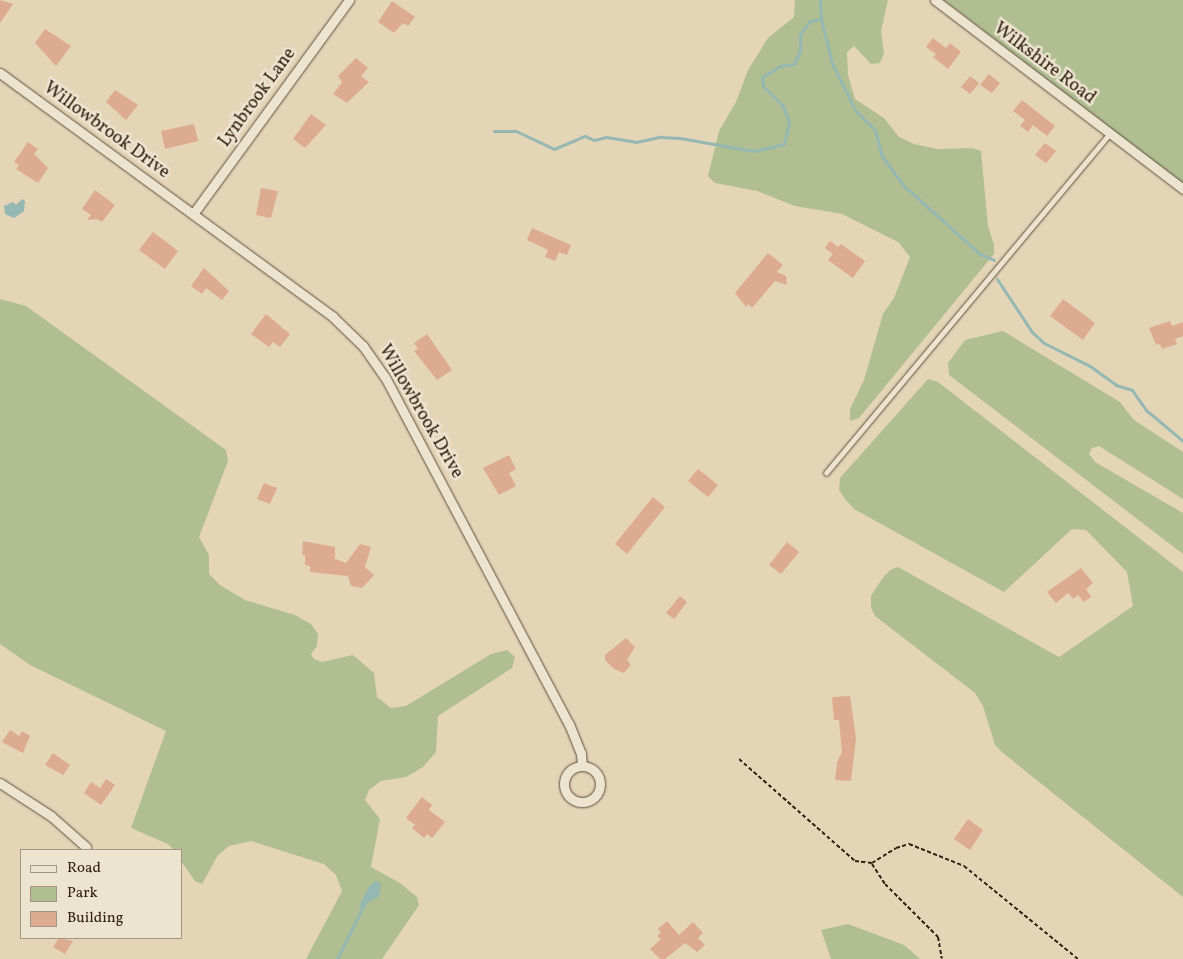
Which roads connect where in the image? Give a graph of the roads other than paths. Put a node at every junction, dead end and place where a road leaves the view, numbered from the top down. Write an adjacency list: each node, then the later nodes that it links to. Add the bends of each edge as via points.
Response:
1 (349, 0): 6 (street, Lynbrook Lane)
2 (935, 0): 4 (street, Wilkshire Road)
3 (0, 73): 6 (street, Willowbrook Drive)
4 (1109, 134): 5 (street, Wilkshire Road); 7 (lane)
5 (1183, 189)
6 (193, 214): 8 (street, Willowbrook Drive, via 333,317 375,360 569,724 581,753)
7 (826, 473)
8 (582, 766): 8 (street, via 567,772 563,784 568,796 579,802 592,800 600,783 596,772)
9 (0, 783): 10 (street, via 51,816)
10 (86, 847)

